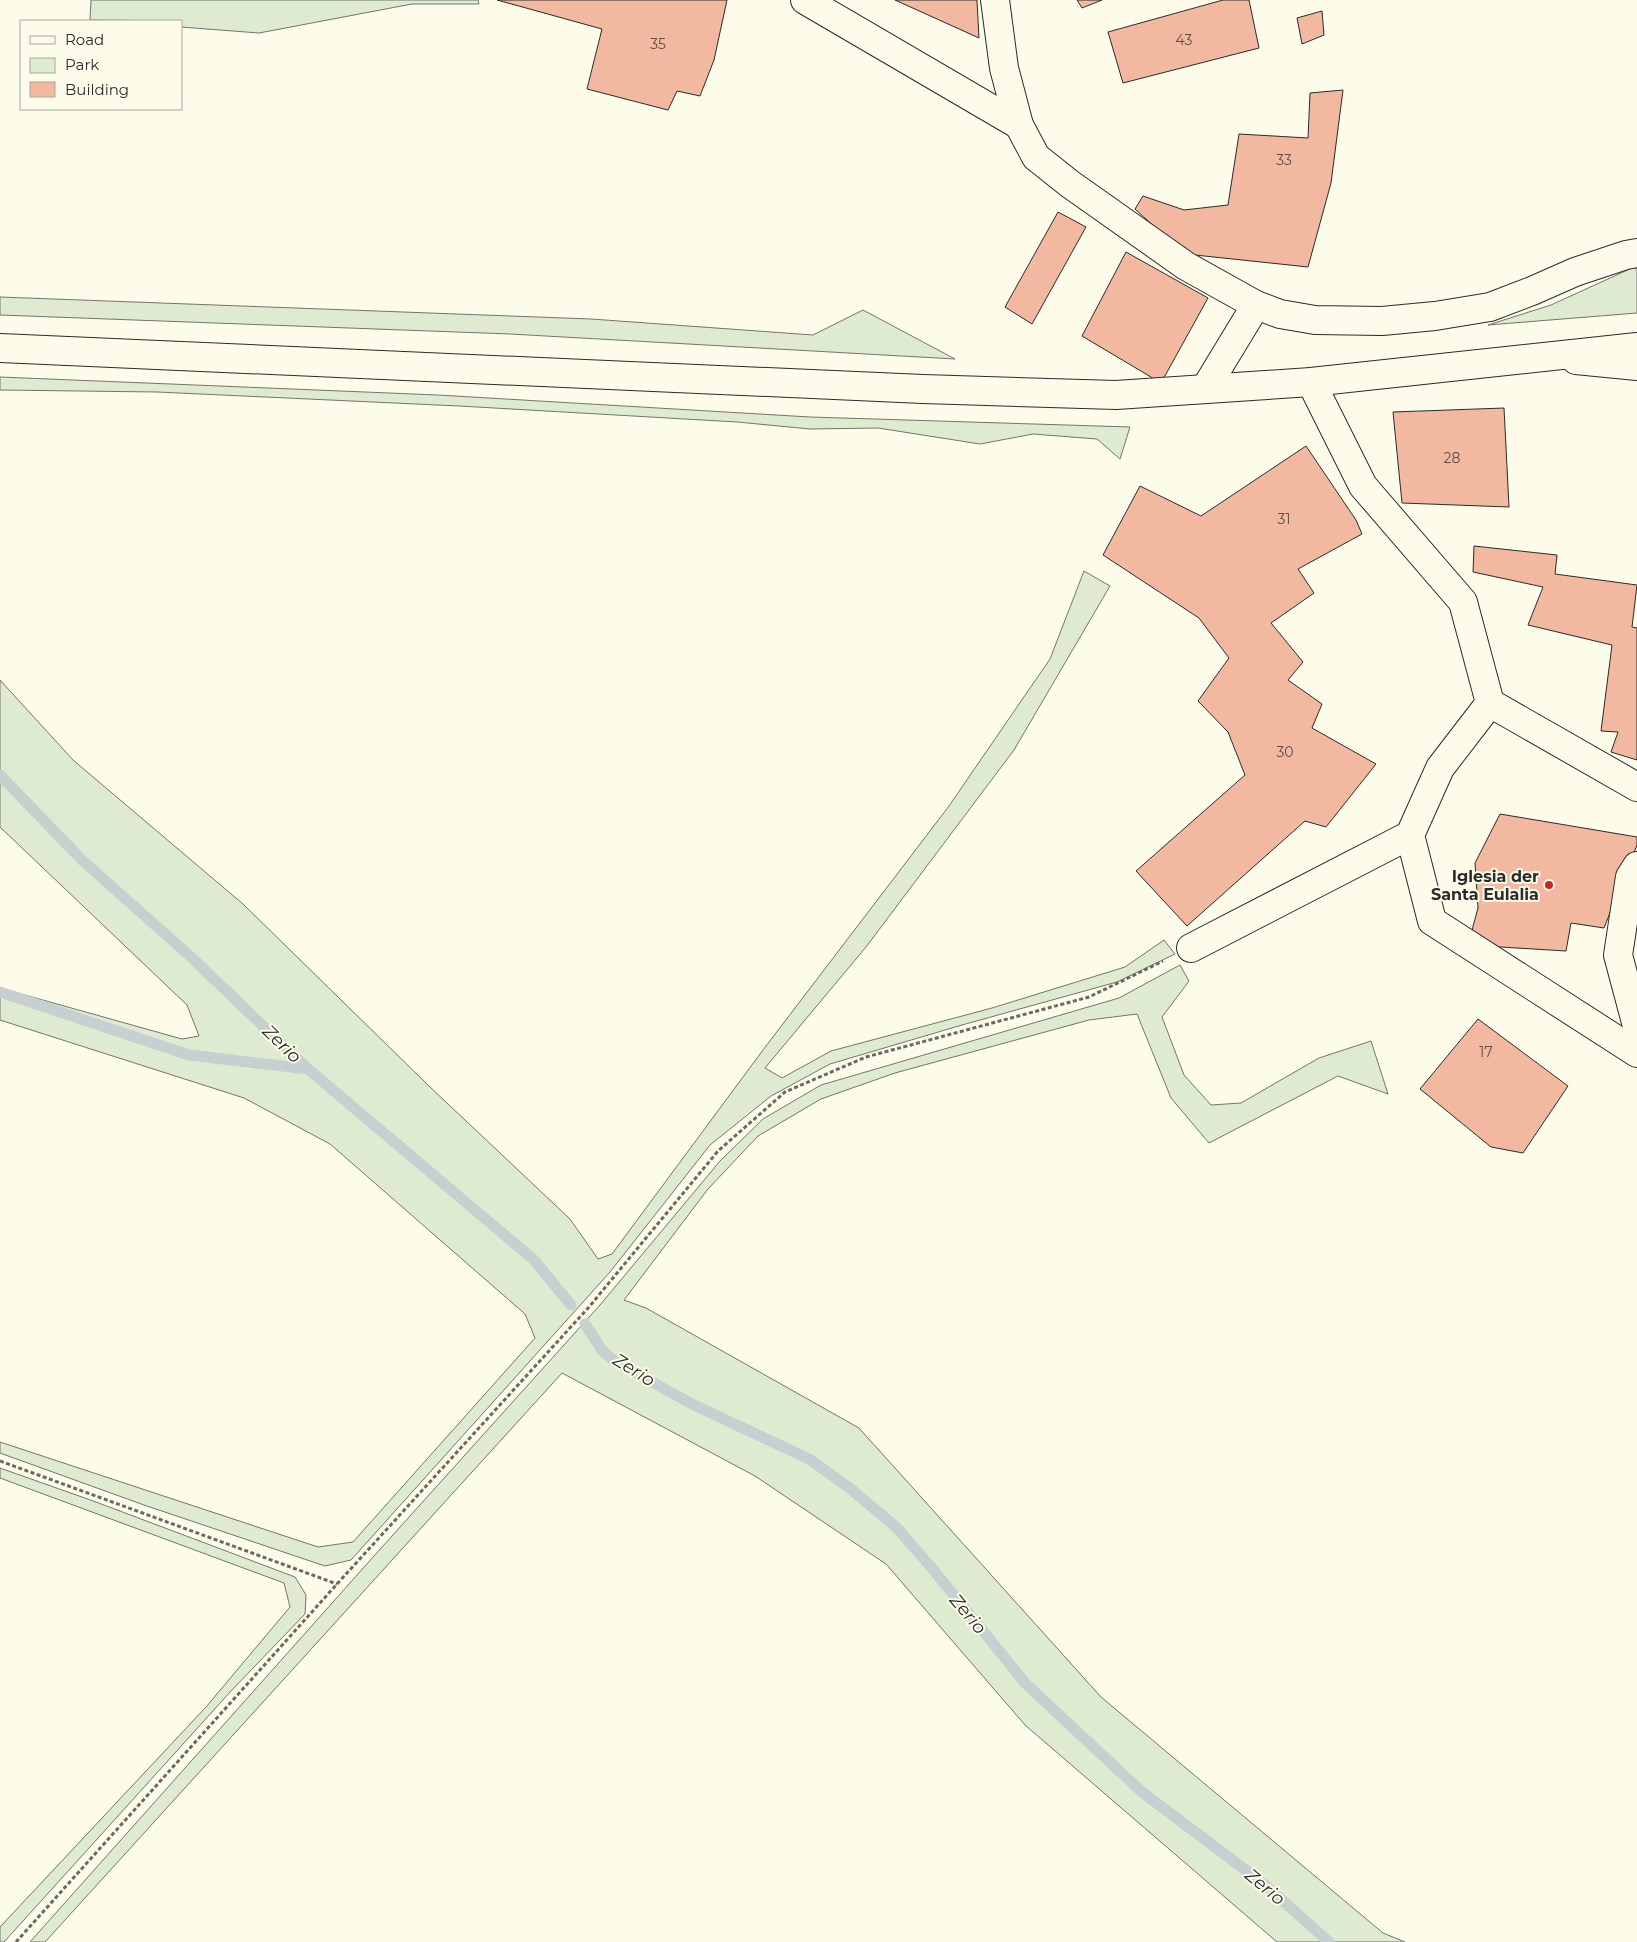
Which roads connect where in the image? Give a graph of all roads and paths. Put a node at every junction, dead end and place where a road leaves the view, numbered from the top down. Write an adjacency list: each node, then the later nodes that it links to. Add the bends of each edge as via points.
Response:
1 (805, 0): 3 (street)
2 (995, 0): 3 (street, via 1004,68)
3 (1019, 125): 5 (street, via 1036,157 1070,184 1186,266)
4 (1637, 254): 5 (street, via 1626,254 1575,272 1490,307 1435,316 1382,321 1316,320 1280,314)
5 (1256, 304): 11 (street)
6 (1637, 347): 8 (street)
7 (0, 348): 11 (street, via 923,389 1116,395)
8 (1549, 357): 9 (street); 10 (street)
9 (1637, 366)
10 (1311, 382): 11 (street); 12 (street, via 1363,486 1463,602)
11 (1205, 389)
12 (1490, 703): 13 (street); 14 (street, via 1440,768)
13 (1637, 787)
14 (1410, 835): 16 (street); 18 (street, via 1432,921)
15 (1637, 866): 17 (street, via 1630,877 1618,955)
16 (1191, 948): 20 (path, via 1089,997 866,1057 785,1092 718,1151 589,1307)
17 (1637, 1026)
18 (1637, 1053)
19 (0, 1461): 20 (path)
20 (337, 1584): 21 (path)
21 (16, 1942)

